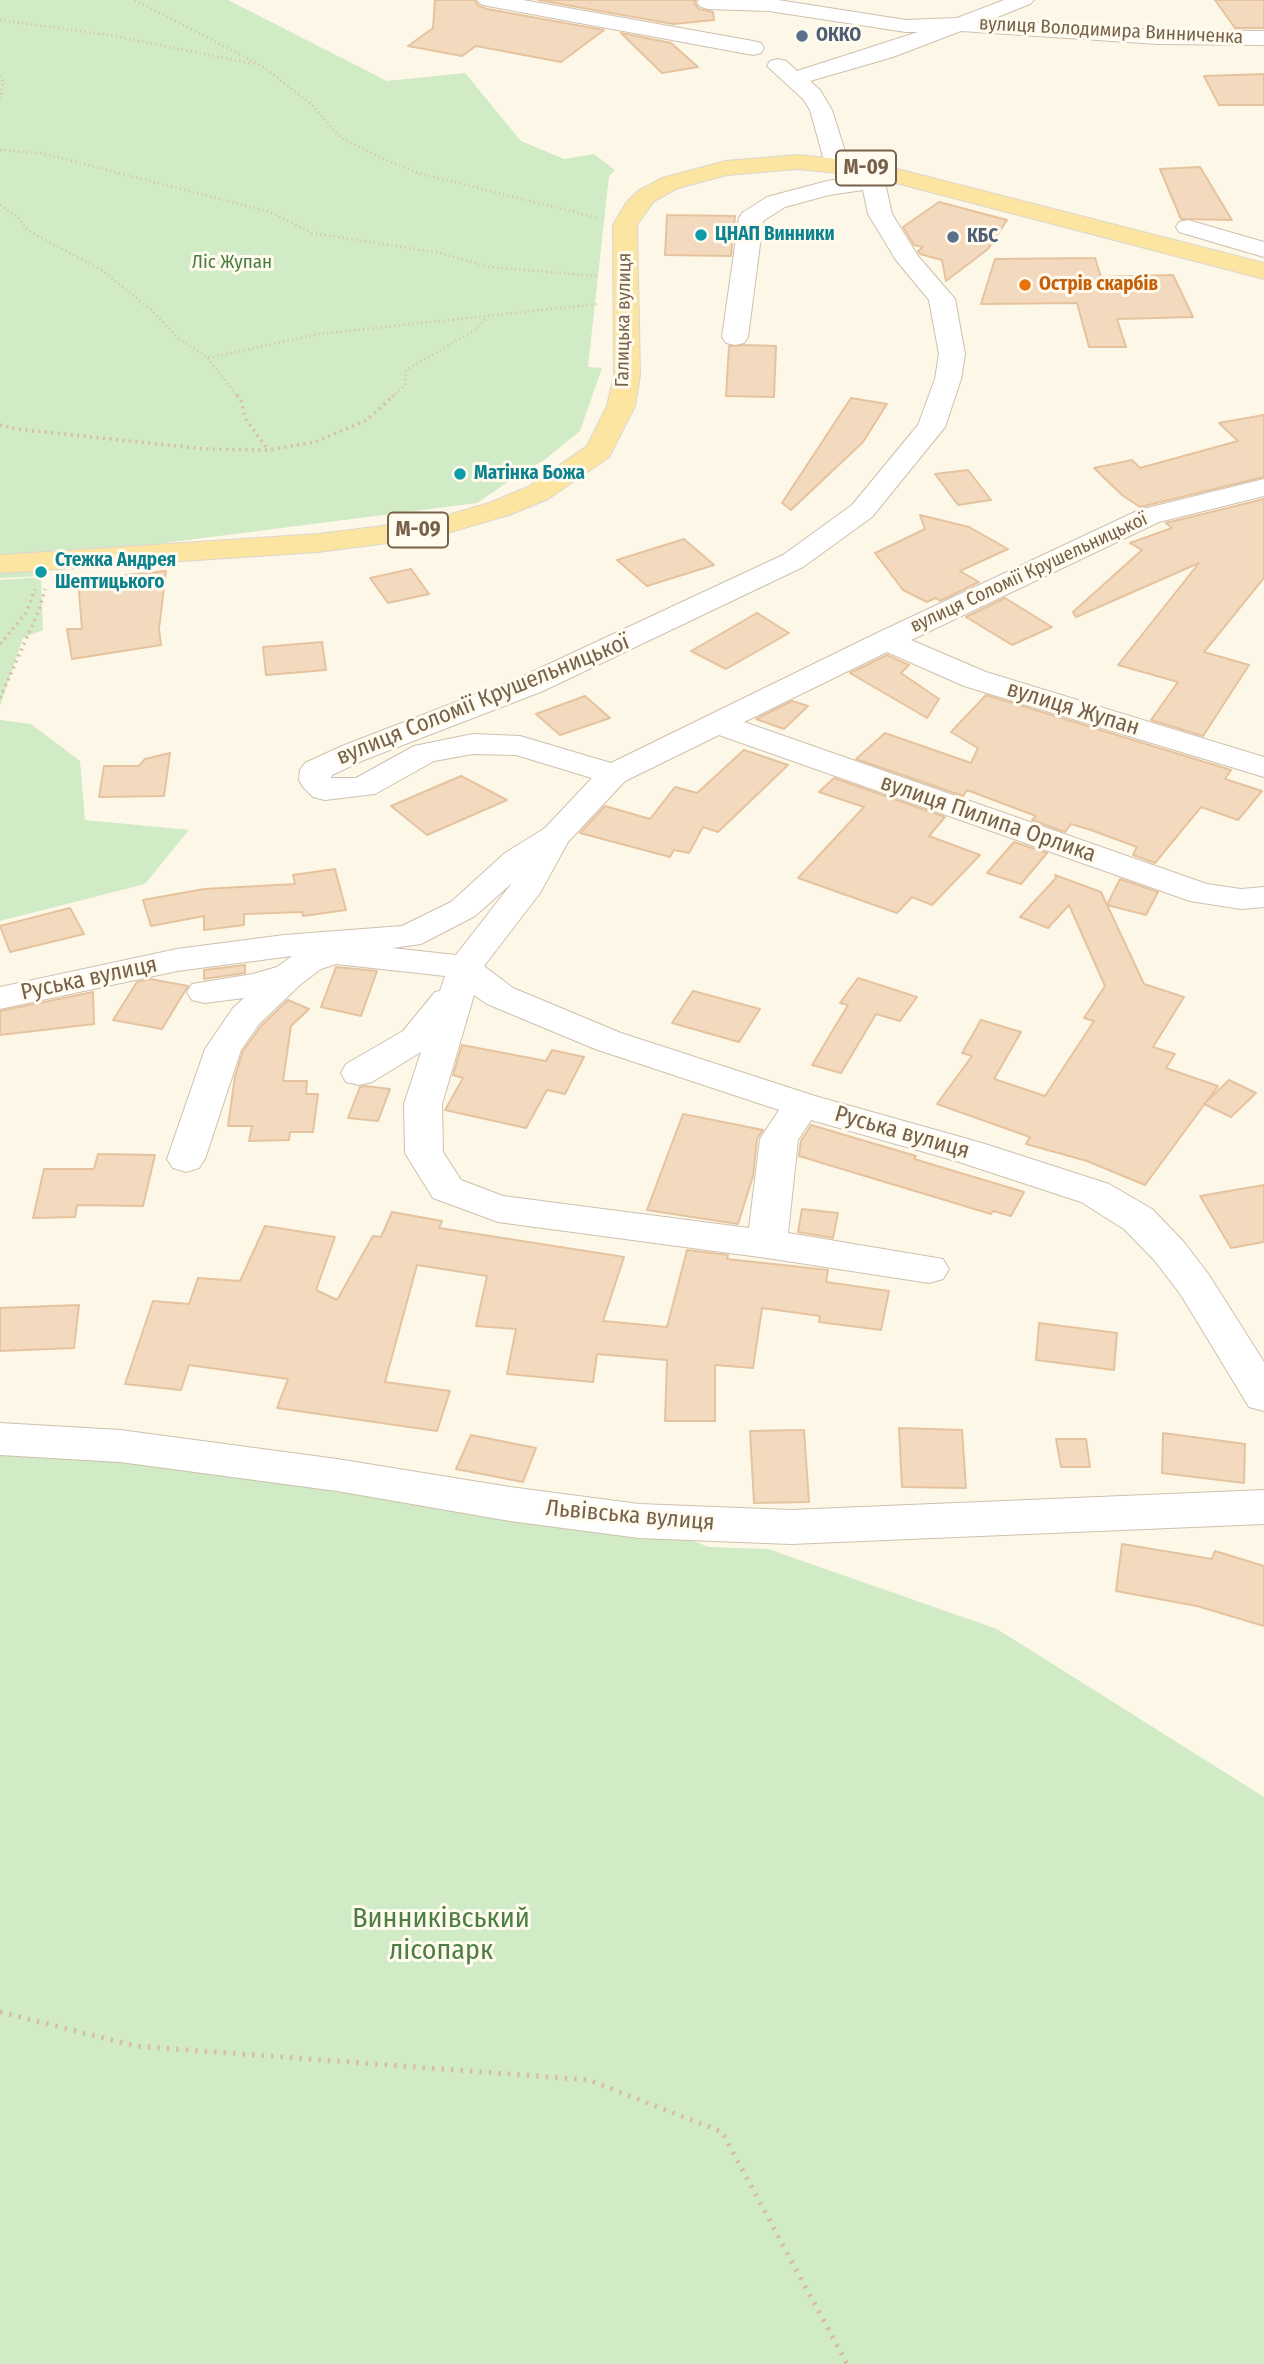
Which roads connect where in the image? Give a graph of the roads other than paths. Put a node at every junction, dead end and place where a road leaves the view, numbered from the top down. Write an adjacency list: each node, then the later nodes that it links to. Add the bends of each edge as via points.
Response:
1 (488, 0): 7 (street)
2 (707, 1): 4 (street, вулиця Володимира Винниченка, via 769,5 906,26); 7 (street)
3 (1012, 2): 4 (street, вулиця Володимира Винниченка); 5 (street)
4 (958, 24): 5 (street, вулиця Володимира Винниченка); 8 (street)
5 (1060, 30): 6 (street, вулиця Володимира Винниченка)
6 (1264, 38)
7 (752, 48): 8 (street)
8 (794, 79): 9 (street, via 821,110)
9 (837, 164): 10 (main road, Галицька вулиця / М-09); 16 (main road, Галицька вулиця / М-09, via 726,168 670,183 635,208 625,225 627,375 621,406 599,451 538,493 433,528 44,575)
10 (871, 175): 13 (main road, Галицька вулиця / М-09); 14 (street, via 776,202 751,218); 20 (street, вулиця Соломії Крушельницької, via 880,214 908,260 942,299 952,354 931,427 862,511 793,561 532,684 353,752 316,770 315,780 325,790 363,787 425,753 498,743)
11 (1188, 227): 12 (street)
12 (1264, 250)
13 (1264, 271)
14 (734, 338)
15 (1264, 487): 17 (street, вулиця Соломії Крушельницької, via 1149,516)
16 (0, 564)
17 (887, 640): 18 (street, вулиця Соломії Крушельницької); 19 (street, вулиця Жупан, via 975,679)
18 (716, 723): 20 (street, вулиця Соломії Крушельницької); 22 (street, вулиця Пилипа Орлика, via 1202,894)
19 (1264, 767)
20 (614, 774): 21 (street, вулиця Соломії Крушельницької)
21 (557, 835): 23 (street, вулиця Соломії Крушельницької, via 517,860 463,909 409,936); 25 (street)
22 (1264, 897)
23 (177, 960): 27 (street, Руська вулиця)
24 (288, 976): 25 (street, via 309,961 334,953); 26 (street); 30 (street, via 247,1016 223,1049)
25 (461, 981): 28 (street, via 416,1039); 29 (street, Руська вулиця, via 481,984 608,1041); 31 (street, via 423,1104 424,1153 447,1189 498,1209)
26 (205, 992)
27 (0, 998)
28 (359, 1073)
29 (802, 1105): 31 (street, via 779,1139); 33 (street, Руська вулиця, via 1095,1193 1138,1219 1195,1285)
30 (186, 1159)
31 (767, 1244): 32 (street)
32 (929, 1269)
33 (1264, 1396)
34 (0, 1439): 35 (street, Львівська вулиця, via 120,1446 639,1521 791,1527)
35 (1264, 1507)

